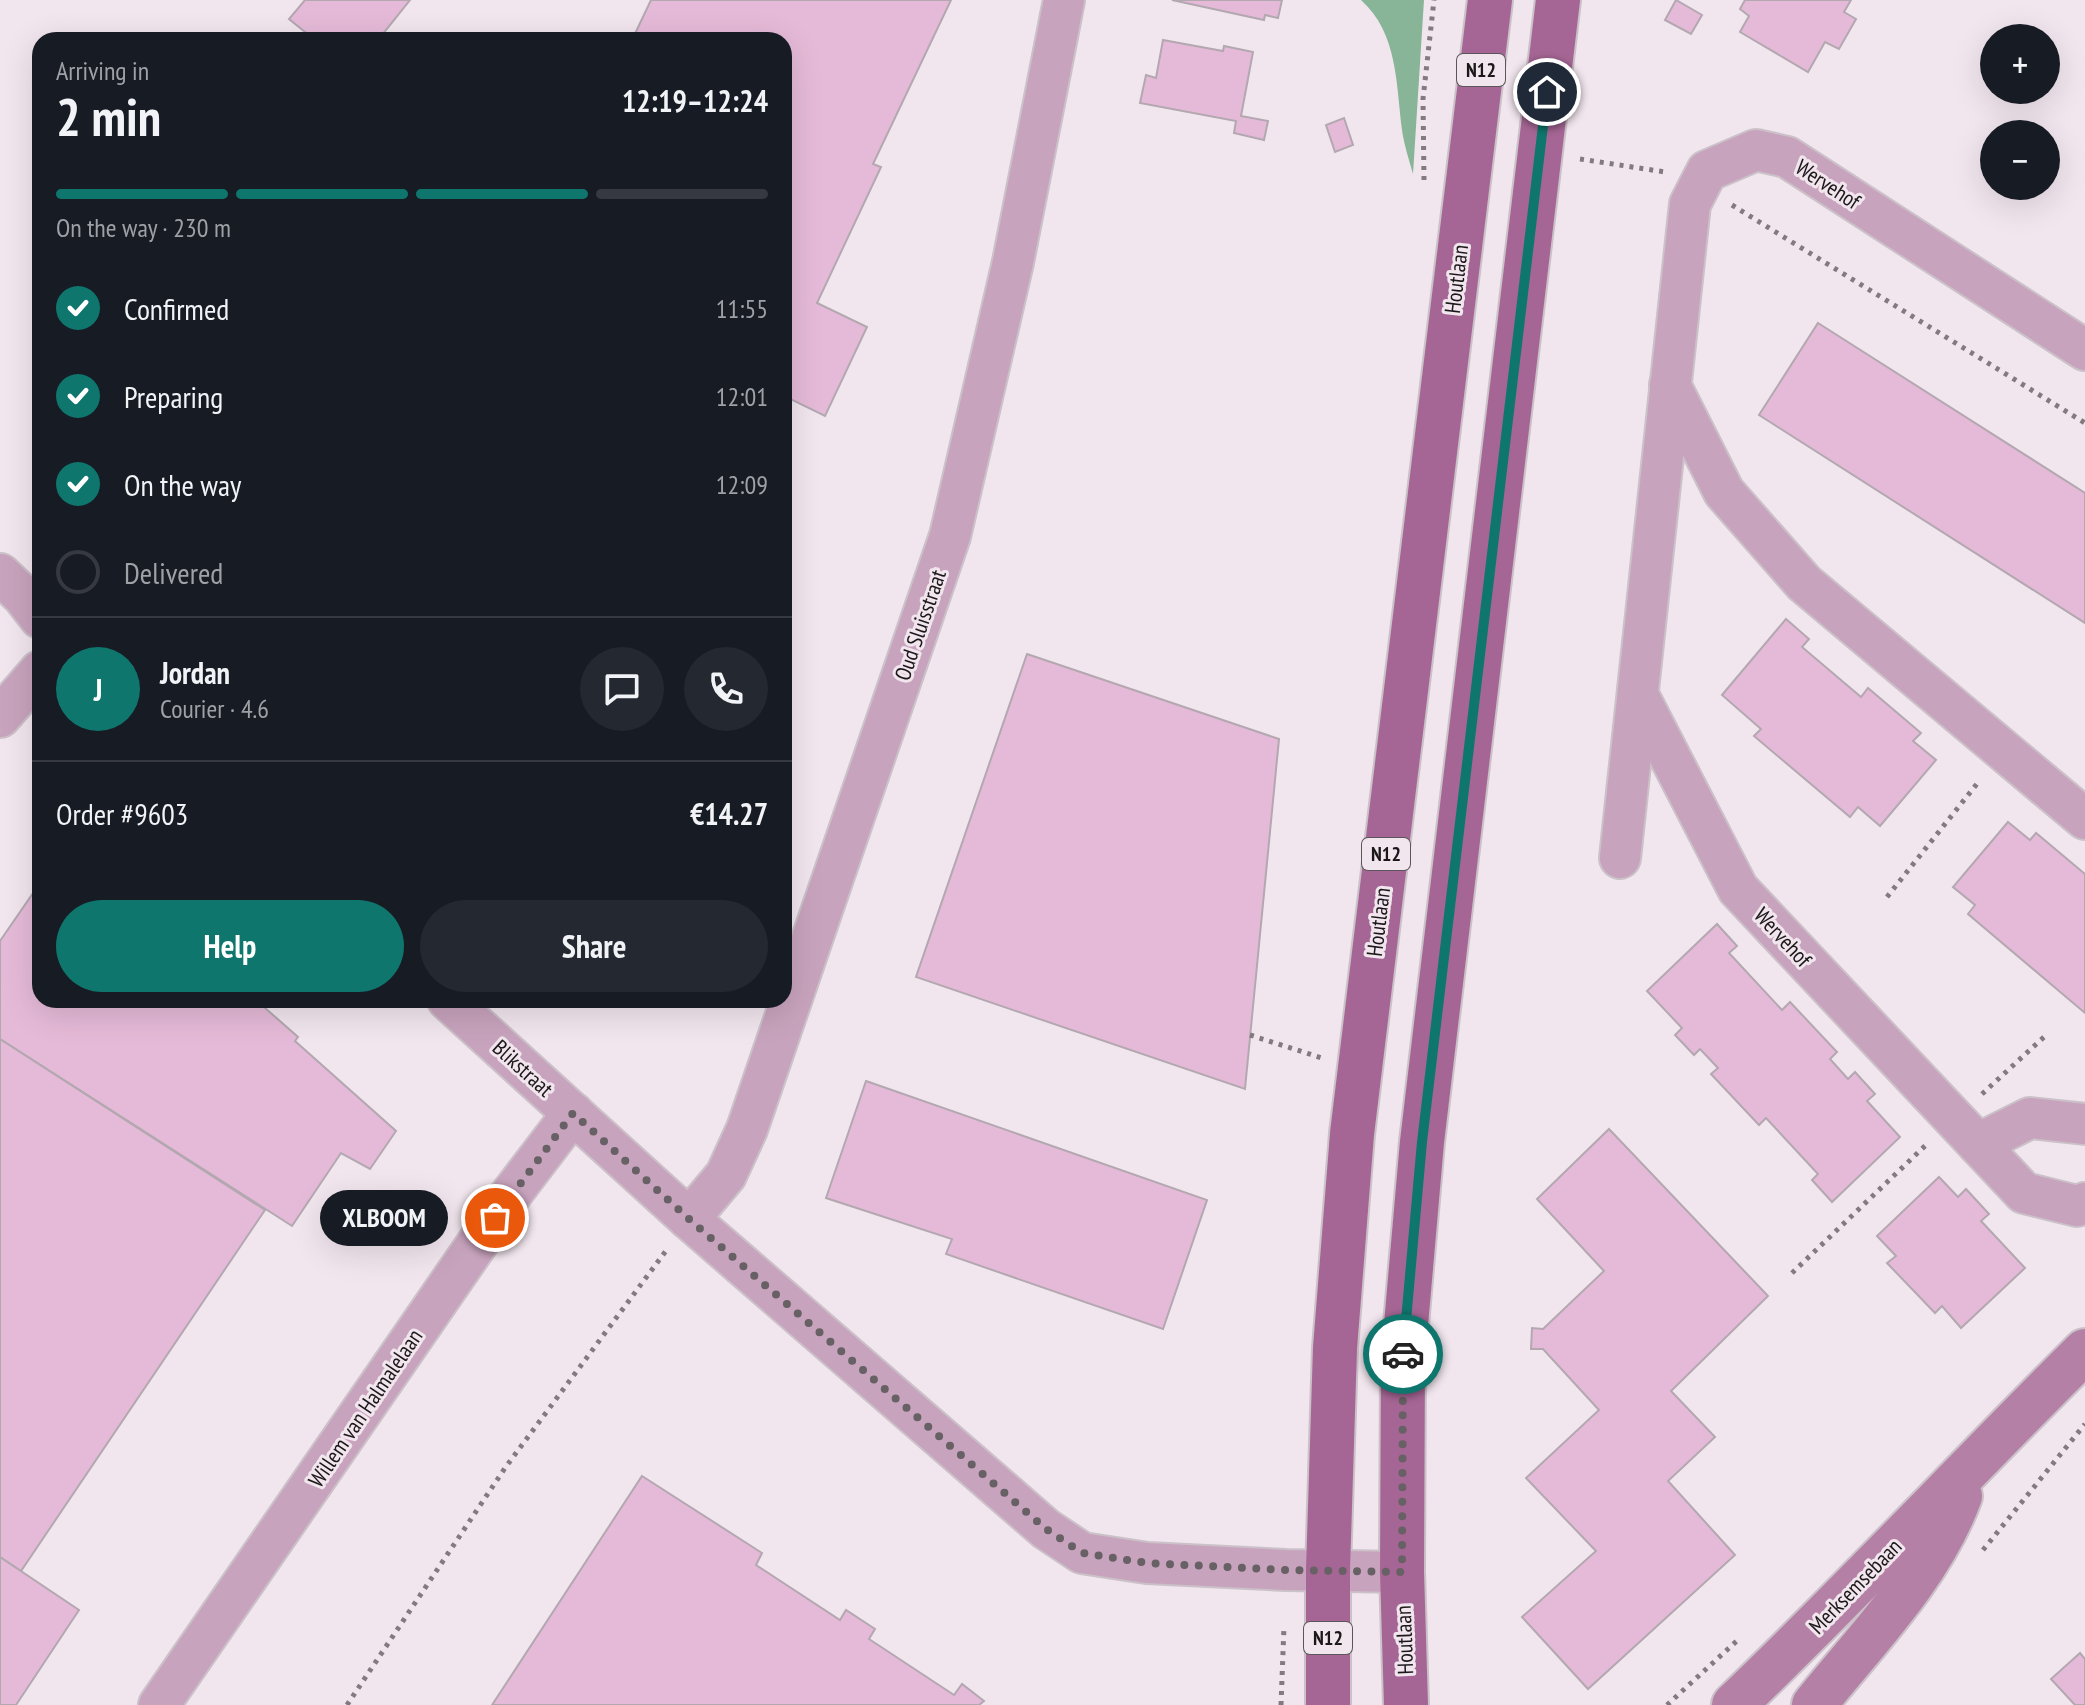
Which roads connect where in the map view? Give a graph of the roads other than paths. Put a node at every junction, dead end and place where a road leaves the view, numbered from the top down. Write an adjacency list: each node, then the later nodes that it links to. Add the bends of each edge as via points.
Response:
1 (1064, 0): 13 (street, Oud Sluisstraat, via 1013,262 950,536)
2 (1490, 0): 23 (main road, Houtlaan / N12, via 1352,1134 1335,1348)
3 (1558, 0): 24 (main road, Houtlaan, via 1422,1142 1403,1359)
4 (2085, 350): 5 (street, Wervehof, via 1787,157 1756,150 1707,171 1690,204)
5 (1670, 385): 9 (street); 11 (street, via 1724,492 1804,583)
6 (0, 574): 7 (street)
7 (32, 608)
8 (32, 680): 10 (street)
9 (1638, 695): 12 (street); 18 (street, Wervehof, via 1738,889)
10 (0, 717)
11 (2085, 819)
12 (1620, 858)
13 (792, 998)
14 (457, 1008): 16 (street, Blikstraat)
15 (788, 1008): 20 (street, Oud Sluisstraat, via 726,1175)
16 (573, 1113): 20 (street, Blikstraat); 25 (street, Willem van Halmalelaan, via 512,1193)
17 (2085, 1124): 18 (street, via 2030,1118)
18 (1966, 1132): 19 (street, Wervehof, via 2024,1193 2077,1206)
19 (2085, 1203)
20 (689, 1219): 23 (street, Blikstraat, via 1046,1529 1082,1553 1147,1563)
21 (2085, 1351): 22 (main road, Merksemsebaan)
22 (1972, 1463): 28 (main road, Merksemsebaan); 29 (main road, Merksemsebaan, via 1950,1524 1913,1581)
23 (1307, 1570): 24 (street, Blikstraat); 26 (main road, Houtlaan / N12)
24 (1402, 1572): 27 (main road, Houtlaan)
25 (159, 1705)
26 (1328, 1705)
27 (1406, 1705)
28 (1734, 1705)
29 (1814, 1705)

